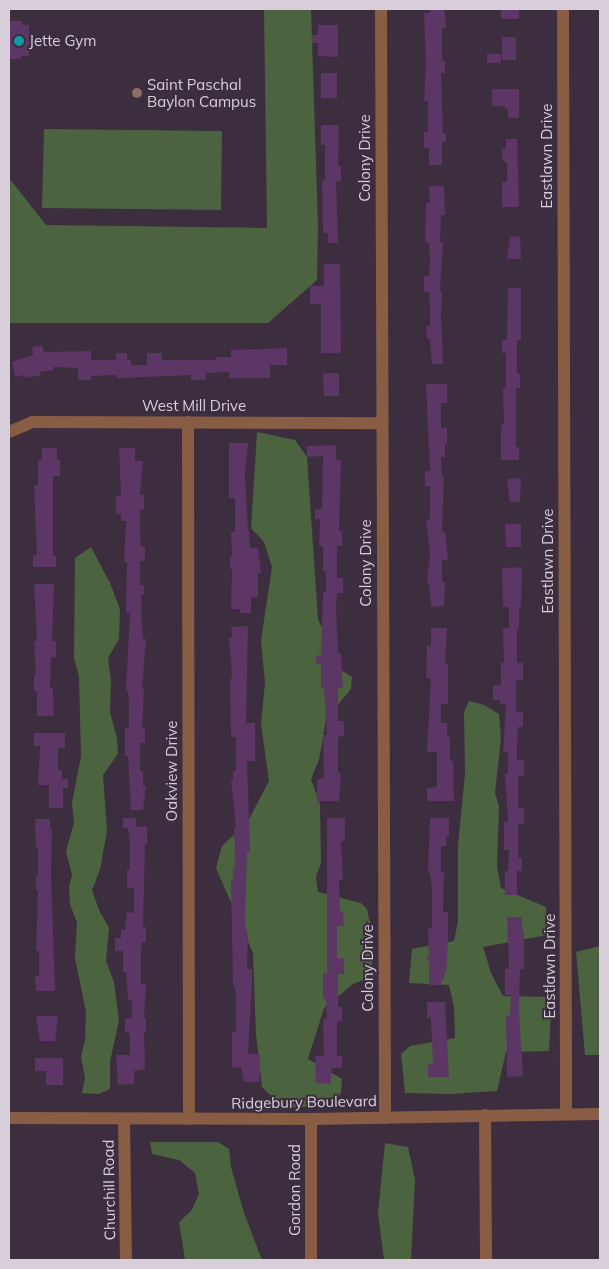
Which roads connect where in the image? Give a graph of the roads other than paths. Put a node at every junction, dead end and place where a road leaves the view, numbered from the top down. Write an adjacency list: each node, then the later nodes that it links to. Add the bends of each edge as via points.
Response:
1 (381, 9): 4 (street, Colony Drive)
2 (563, 9): 6 (street, Eastlawn Drive)
3 (188, 422): 4 (street, West Mill Drive); 5 (street, West Mill Drive, via 32,422); 12 (street, Oakview Drive)
4 (382, 423): 10 (street, Colony Drive)
5 (9, 432)
6 (566, 1114): 7 (street, Ridgebury Boulevard); 8 (street, Ridgebury Boulevard)
7 (600, 1114)
8 (485, 1116): 10 (street, Ridgebury Boulevard); 16 (street)
9 (9, 1118): 11 (street, Ridgebury Boulevard)
10 (384, 1118): 13 (street, Ridgebury Boulevard)
11 (124, 1119): 12 (street, Ridgebury Boulevard); 14 (street, Churchill Road)
12 (189, 1119): 13 (street, Ridgebury Boulevard)
13 (311, 1119): 15 (street, Gordon Road)
14 (126, 1260)
15 (311, 1260)
16 (486, 1260)

